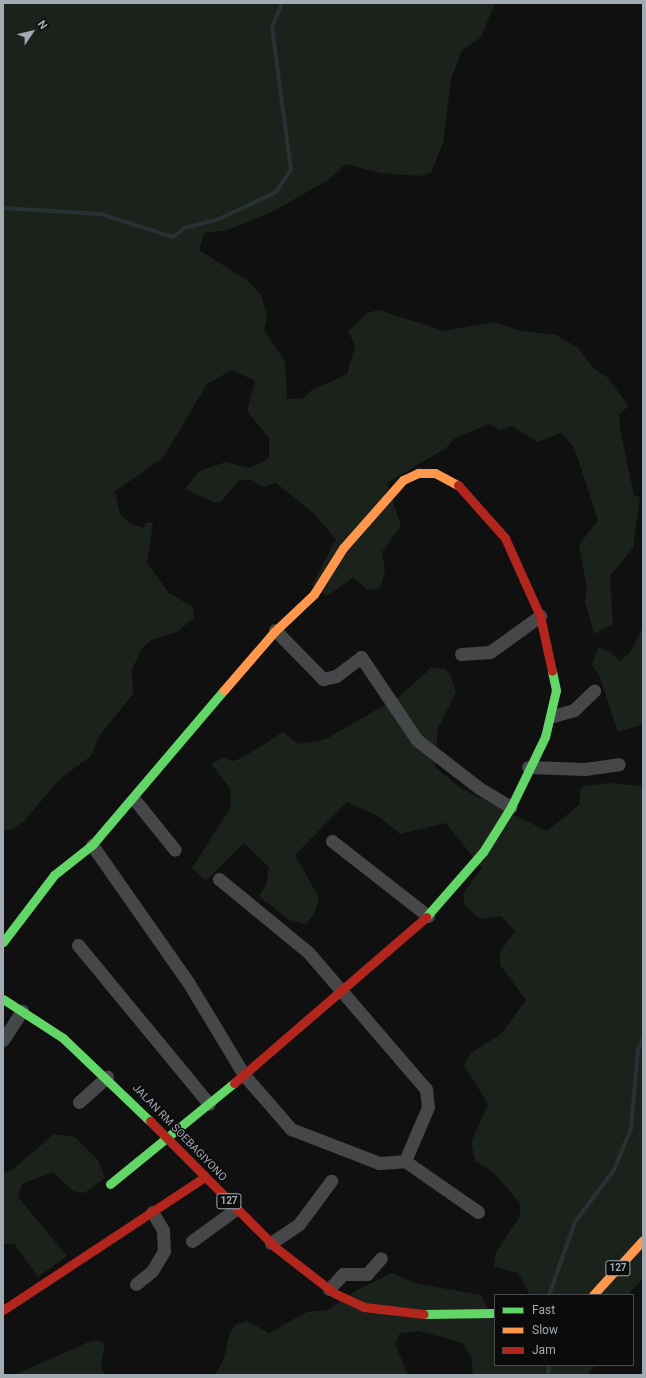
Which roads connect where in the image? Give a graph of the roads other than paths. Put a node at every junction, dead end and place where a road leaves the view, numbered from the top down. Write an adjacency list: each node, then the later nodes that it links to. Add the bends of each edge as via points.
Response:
1 (540, 616): 2 (street, via 505,538 464,488 435,473 418,473 403,480 386,497 343,548 314,594); 3 (street, via 490,652); 5 (street, via 556,690)
2 (276, 630): 8 (street); 9 (street, via 323,679 336,676 361,657 417,740 479,788)
3 (461, 654)
4 (594, 691): 5 (street, via 574,710)
5 (553, 716): 7 (street)
6 (619, 764): 7 (street, via 586,770)
7 (528, 767): 9 (street)
8 (134, 799): 11 (street); 12 (street)
9 (511, 807): 14 (street, via 483,852)
10 (332, 841): 14 (street)
11 (92, 845): 15 (street, via 54,875); 21 (street, via 188,982)
12 (175, 850)
13 (219, 879): 17 (street, via 308,952)
14 (428, 916): 17 (street)
15 (3, 942)
16 (78, 945): 24 (street)
17 (342, 991): 21 (street); 26 (street, via 426,1089 430,1098)
18 (3, 999): 19 (street, JALAN RM SOEBAGIYONO / 127)
19 (22, 1010): 20 (street); 22 (street, JALAN RM SOEBAGIYONO / 127, via 63,1038)
20 (3, 1040)
21 (244, 1075): 24 (street); 26 (street, via 291,1129 379,1163)
22 (107, 1077): 23 (street); 25 (street, JALAN RM SOEBAGIYONO / 127)
23 (80, 1102)
24 (210, 1104): 25 (street)
25 (169, 1138): 27 (street, JALAN RM SOEBAGIYONO / 127); 29 (street)
26 (405, 1161): 32 (street)
27 (205, 1177): 30 (street, JALAN RM SOEBAGIYONO / 127); 31 (street)
28 (331, 1182): 35 (street, via 299,1224)
29 (110, 1184)
30 (236, 1209): 34 (street); 35 (street, JALAN RM SOEBAGIYONO / 127)
31 (152, 1212): 37 (street, via 163,1230 164,1251 152,1271); 40 (street)
32 (478, 1212)
33 (643, 1240): 39 (street, 127)
34 (192, 1241)
35 (271, 1243): 38 (street, JALAN RM SOEBAGIYONO / 127)
36 (381, 1258): 38 (street, via 366,1274 343,1274)
37 (136, 1284)
38 (329, 1289): 41 (street, JALAN RM SOEBAGIYONO / 127, via 364,1307 434,1315)
39 (594, 1294)
40 (3, 1310)
41 (494, 1313)

